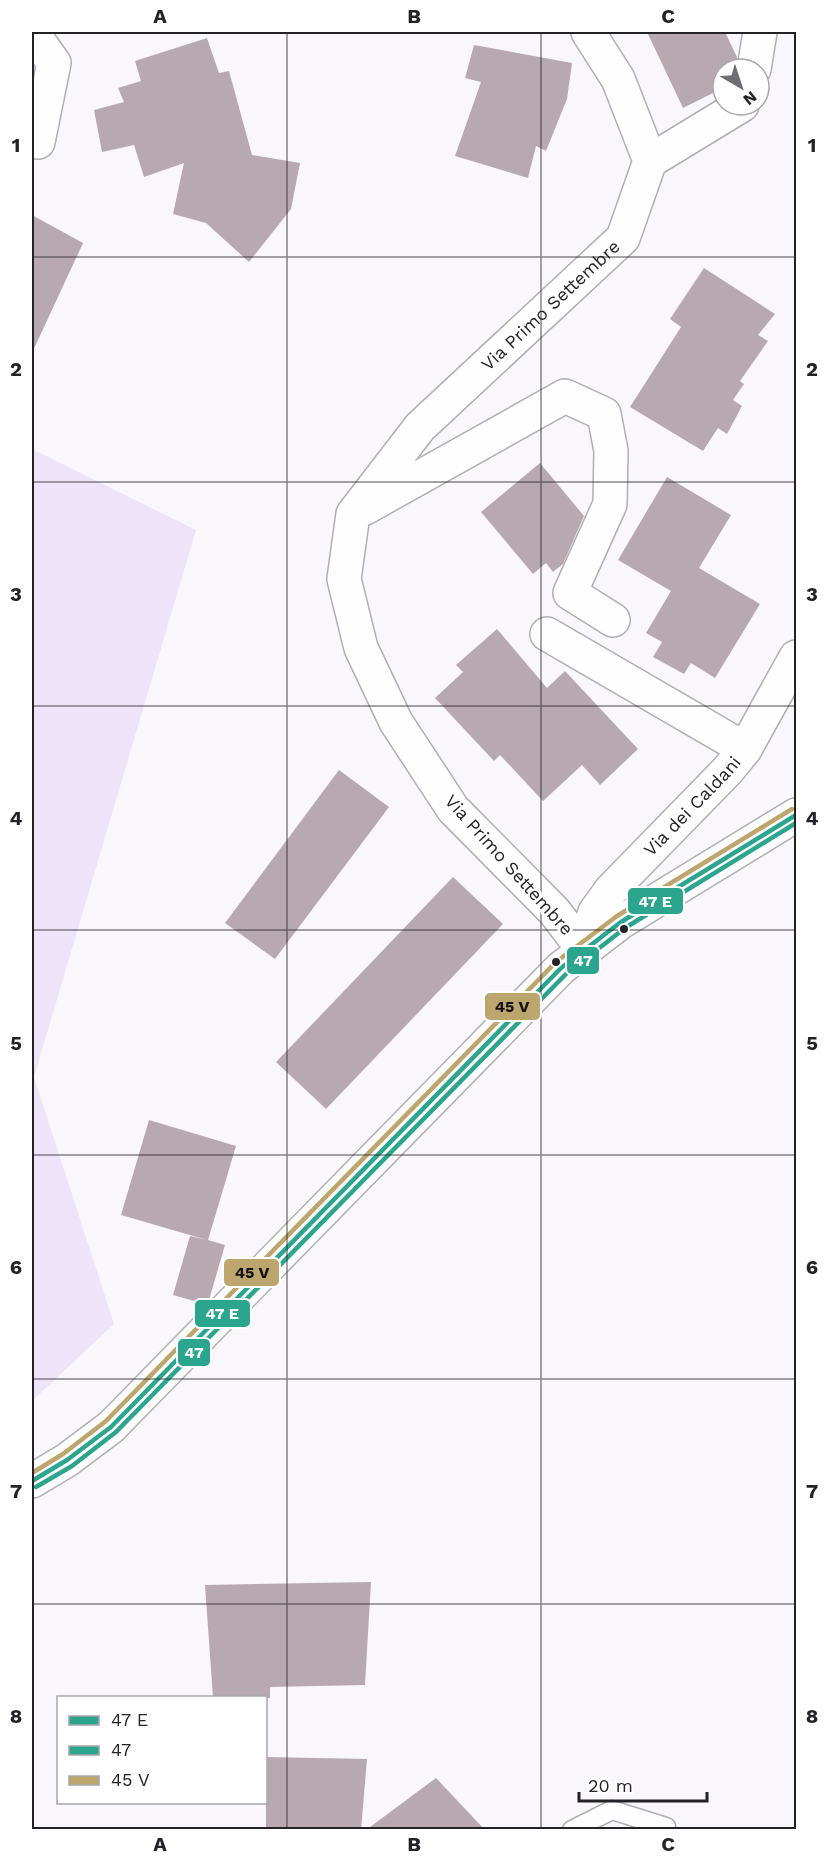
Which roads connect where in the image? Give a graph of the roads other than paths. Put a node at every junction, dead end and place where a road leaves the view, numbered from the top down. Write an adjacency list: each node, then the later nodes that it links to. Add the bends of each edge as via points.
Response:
1 (32, 32): 6 (street, via 54,63)
2 (588, 32): 7 (street, via 618,79)
3 (760, 32): 4 (street)
4 (756, 57)
5 (722, 117): 7 (street)
6 (34, 141)
7 (650, 161): 8 (street, Via Primo Settembre, via 623,238 420,427)
8 (353, 514): 9 (street, via 565,396 604,414 611,451 610,504 570,593); 14 (street, Via Primo Settembre, via 344,579 361,648 396,722 453,809 554,911)
9 (613, 620)
10 (547, 634): 12 (street)
11 (796, 657): 12 (street, Via dei Caldani)
12 (745, 749): 14 (street, Via dei Caldani, via 611,890 595,912)
13 (796, 815): 14 (street, via 621,922)
14 (583, 950): 15 (street, via 532,994 111,1427)
15 (32, 1481)
16 (572, 1830): 17 (lane, via 612,1810)
17 (666, 1830)

